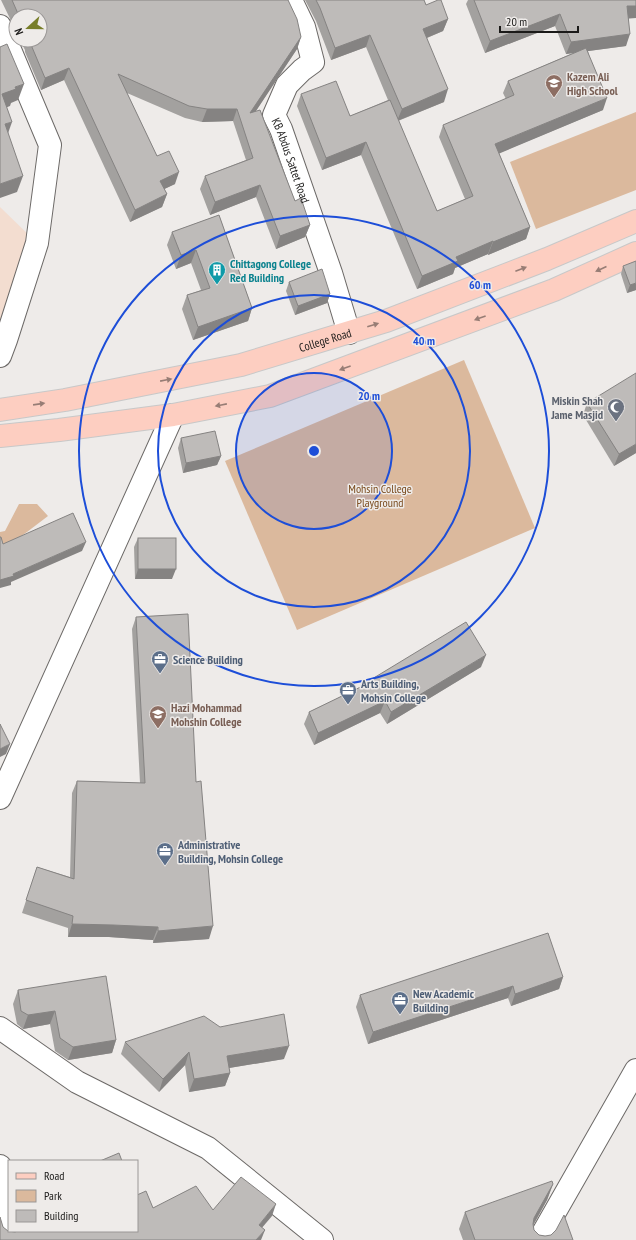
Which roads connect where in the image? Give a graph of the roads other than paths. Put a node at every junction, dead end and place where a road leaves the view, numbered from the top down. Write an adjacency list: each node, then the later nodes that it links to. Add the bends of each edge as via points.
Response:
1 (291, 0): 5 (street, KB Abdus Sattet Road, via 304,27 314,62 286,85 274,115 331,272)
2 (0, 26): 6 (street, via 50,145 37,243)
3 (636, 221): 5 (main road, College Road, one-way to 3, via 386,322 540,262)
4 (636, 253): 8 (main road, one-way to 8, via 554,290 270,396)
5 (349, 332): 7 (main road, College Road, one-way to 5, via 65,400 241,365)
6 (0, 356)
7 (0, 410)
8 (173, 415): 9 (main road); 10 (street)
9 (0, 436)
10 (0, 798)
11 (0, 1028): 15 (street, via 77,1082 208,1148)
12 (636, 1070): 16 (street)
13 (0, 1166): 14 (street)
14 (8, 1224)
15 (322, 1240)
16 (539, 1240)

